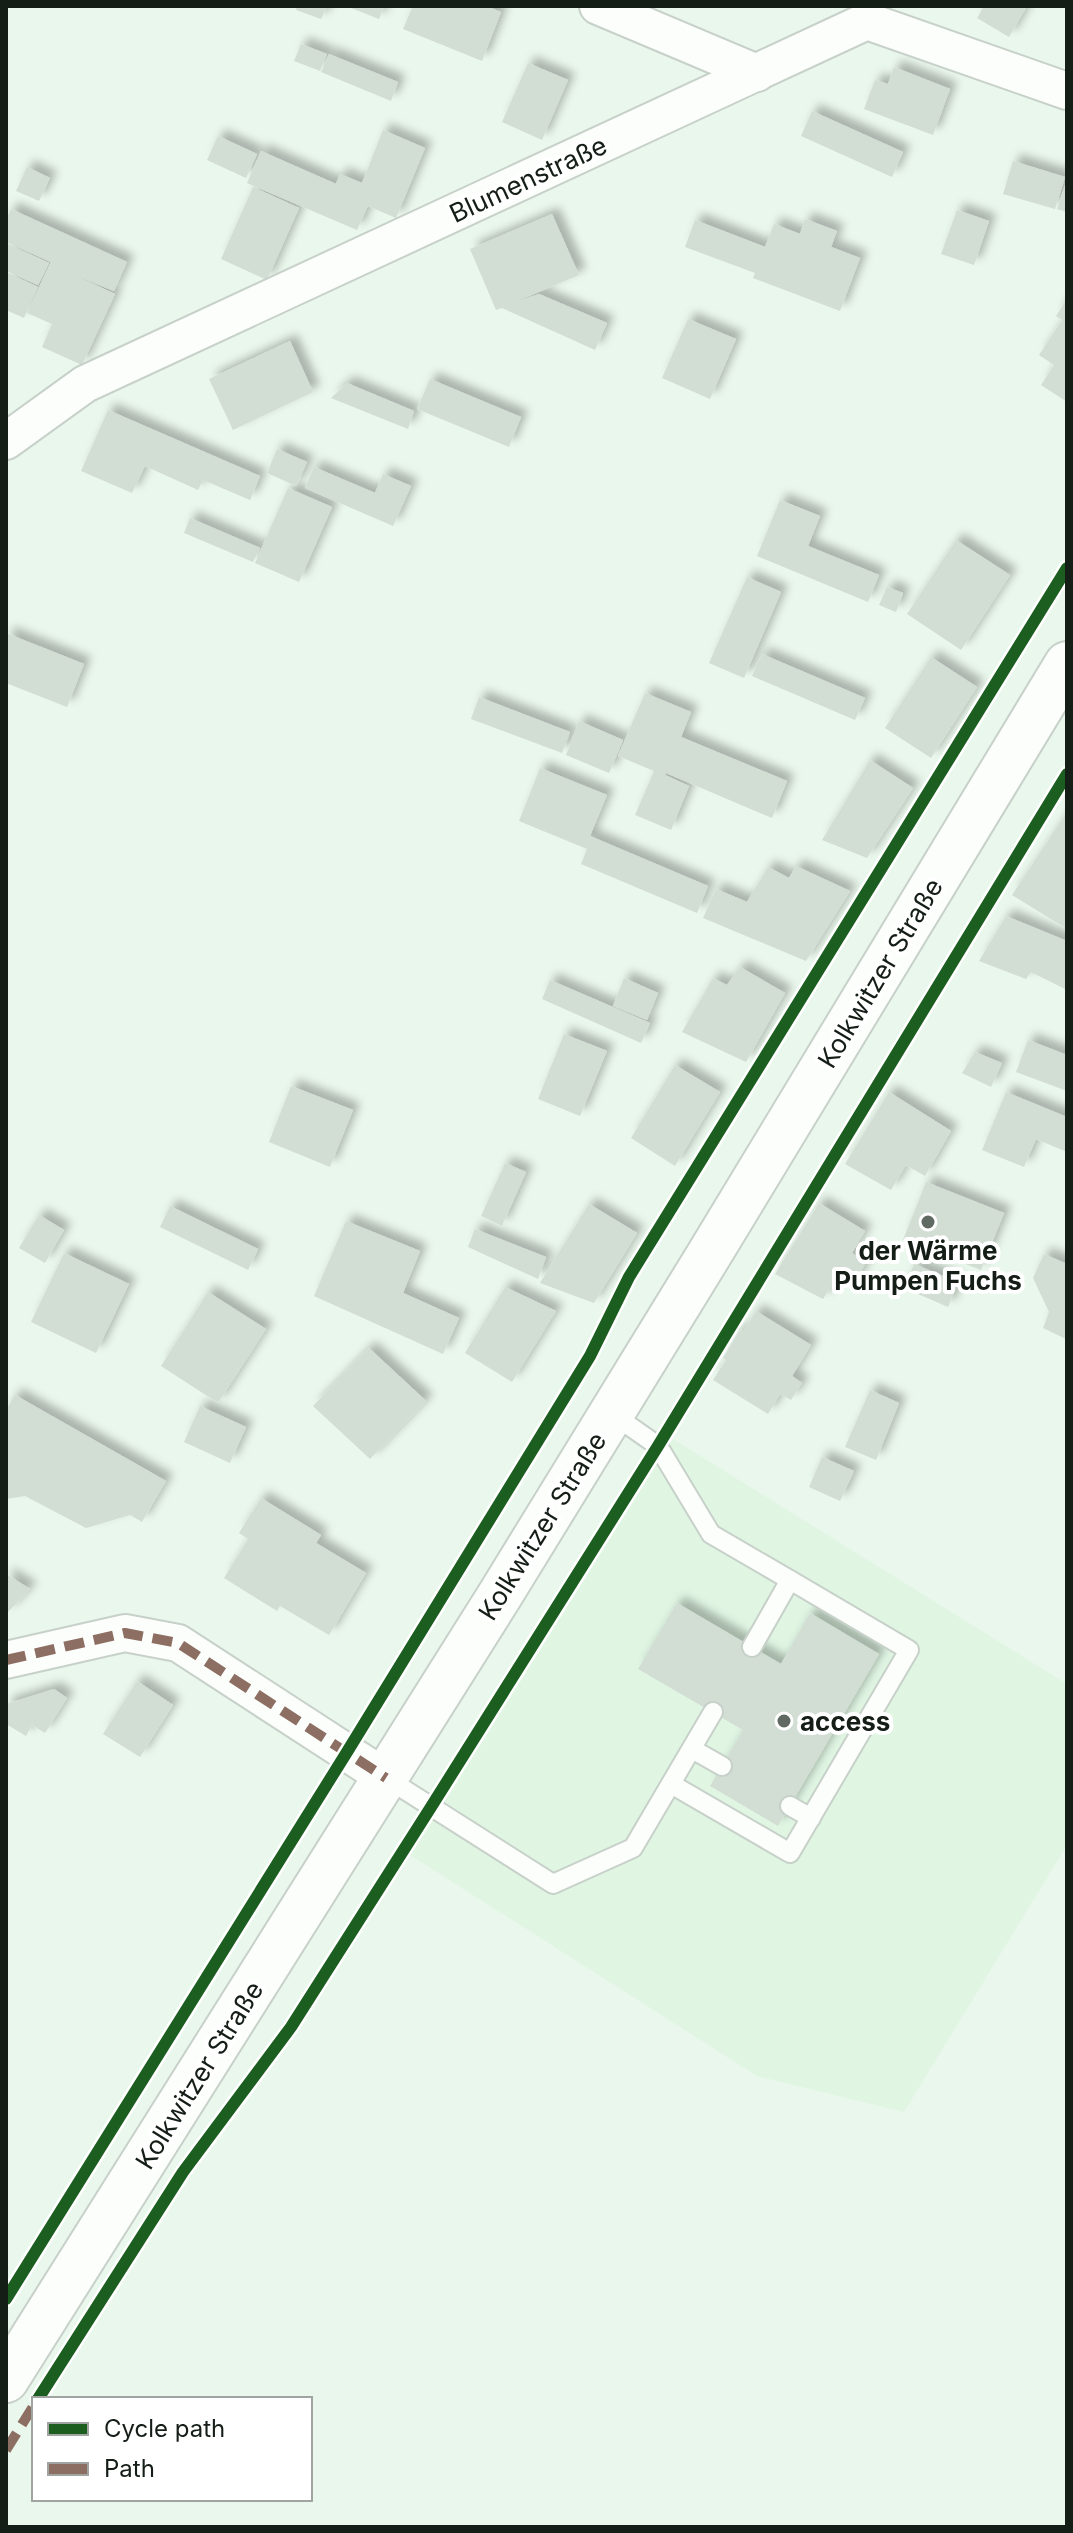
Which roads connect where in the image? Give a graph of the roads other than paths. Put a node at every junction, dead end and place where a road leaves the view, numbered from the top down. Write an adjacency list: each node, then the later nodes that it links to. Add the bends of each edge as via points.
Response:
1 (598, 6): 2 (street)
2 (757, 73): 3 (street, Blumenstraße, via 867,21); 4 (street, Blumenstraße, via 85,384)
3 (1067, 91)
4 (6, 441)
5 (1067, 664): 6 (main road, Kolkwitzer Straße)
6 (611, 1413): 7 (lane, via 658,1446 711,1534); 13 (main road, Kolkwitzer Straße)
7 (790, 1580): 8 (lane); 16 (lane, via 909,1650)
8 (752, 1647)
9 (6, 1660): 13 (street, via 125,1633 178,1643)
10 (713, 1712): 11 (lane)
11 (692, 1749): 12 (lane); 14 (lane)
12 (722, 1766)
13 (386, 1778): 14 (lane, via 553,1884 633,1848); 17 (main road, Kolkwitzer Straße)
14 (671, 1784): 16 (lane, via 790,1853)
15 (790, 1806): 16 (lane)
16 (811, 1818)
17 (6, 2380)

